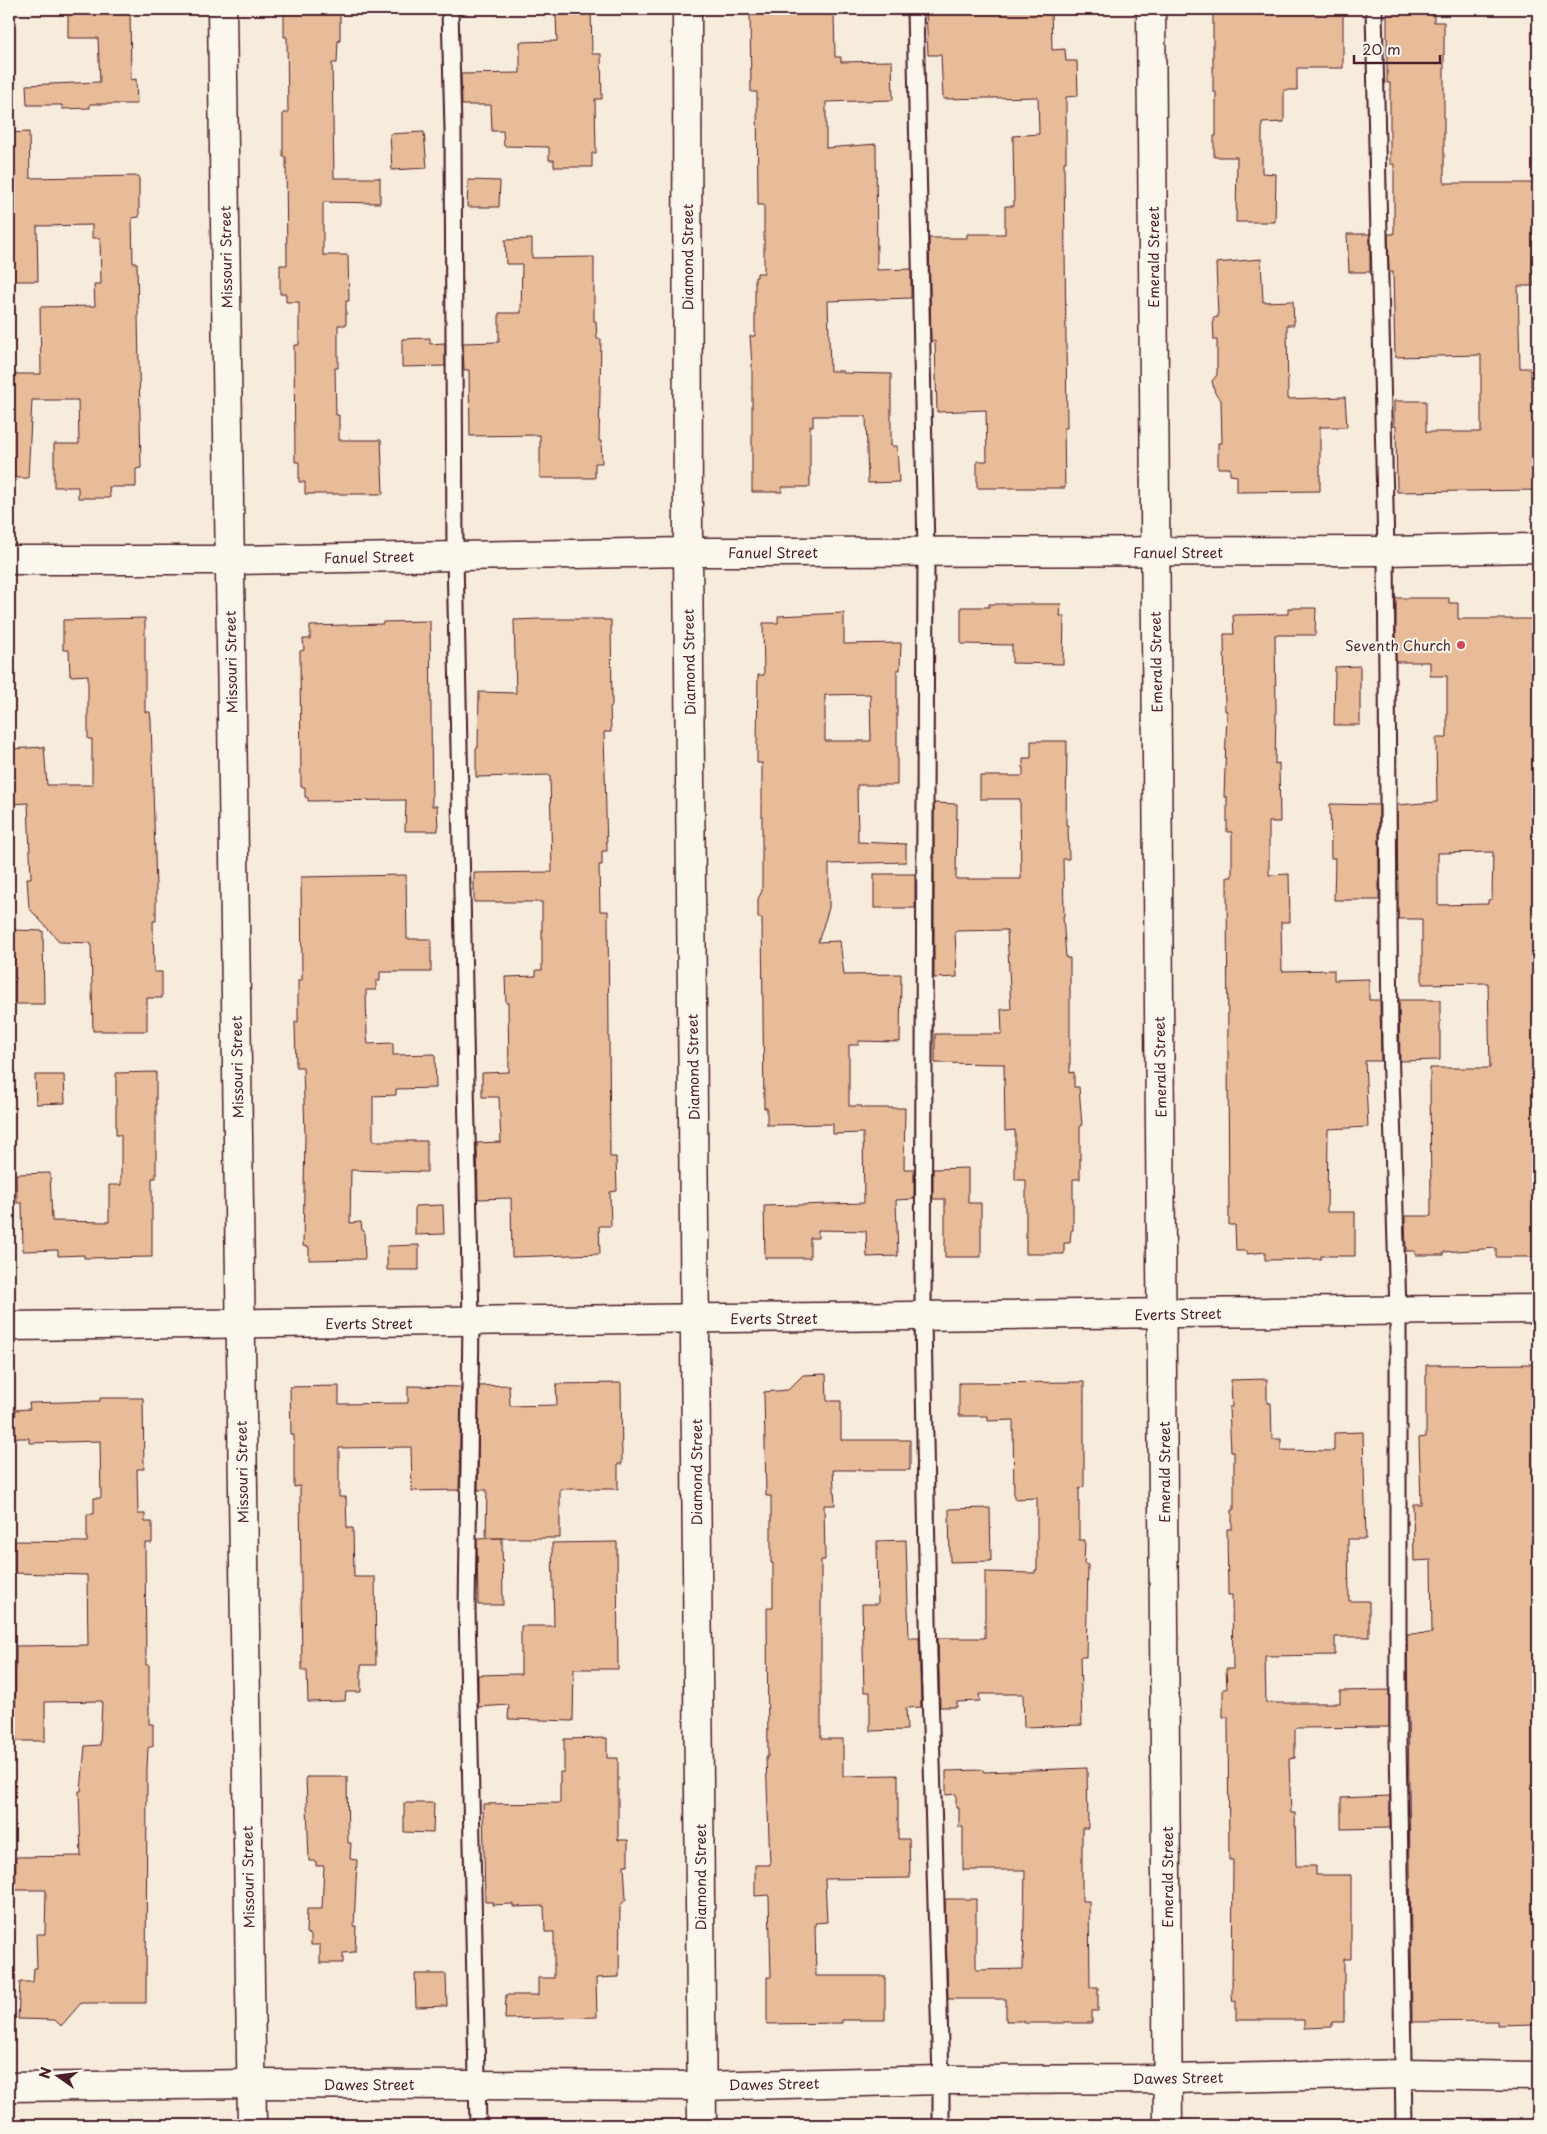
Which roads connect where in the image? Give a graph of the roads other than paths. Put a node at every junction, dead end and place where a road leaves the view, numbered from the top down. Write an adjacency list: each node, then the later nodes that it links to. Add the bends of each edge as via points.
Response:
1 (222, 9): 14 (street, Missouri Street)
2 (450, 9): 12 (lane)
3 (687, 9): 9 (street, Diamond Street)
4 (915, 9): 10 (lane)
5 (1151, 9): 11 (street, Emerald Street)
6 (1374, 9): 8 (lane)
7 (1538, 548): 8 (street, Fanuel Street)
8 (1386, 551): 11 (street, Fanuel Street); 16 (lane, via 1390,1044)
9 (688, 552): 10 (street, Fanuel Street); 12 (street, Fanuel Street); 19 (street, Diamond Street)
10 (926, 552): 11 (street, Fanuel Street); 18 (lane)
11 (1156, 552): 17 (street, Emerald Street)
12 (455, 556): 14 (street, Fanuel Street); 20 (lane)
13 (9, 560): 14 (street, Fanuel Street)
14 (230, 560): 21 (street, Missouri Street)
15 (1538, 1309): 16 (street, Everts Street)
16 (1398, 1312): 17 (street, Everts Street); 23 (lane, via 1398,1739)
17 (1162, 1314): 18 (street, Everts Street); 25 (street, Emerald Street)
18 (923, 1317): 19 (street, Everts Street); 26 (lane)
19 (695, 1318): 20 (street, Everts Street); 29 (street, Diamond Street)
20 (472, 1322): 21 (street, Everts Street); 28 (lane, via 467,1609)
21 (240, 1324): 22 (street, Everts Street); 27 (street, Missouri Street)
22 (9, 1326)
23 (1404, 2074): 24 (street, Dawes Street); 25 (street, Dawes Street); 36 (lane)
24 (1538, 2076)
25 (1168, 2079): 26 (street, Dawes Street); 35 (street, Emerald Street)
26 (941, 2080): 29 (street, Dawes Street); 34 (lane)
27 (251, 2084): 28 (street, Dawes Street); 30 (street, Dawes Street); 31 (street, Missouri Street)
28 (478, 2084): 29 (street, Dawes Street); 32 (lane)
29 (702, 2086): 33 (street, Diamond Street)
30 (9, 2087)
31 (252, 2125)
32 (478, 2125)
33 (702, 2125)
34 (941, 2125)
35 (1168, 2125)
36 (1404, 2125)

